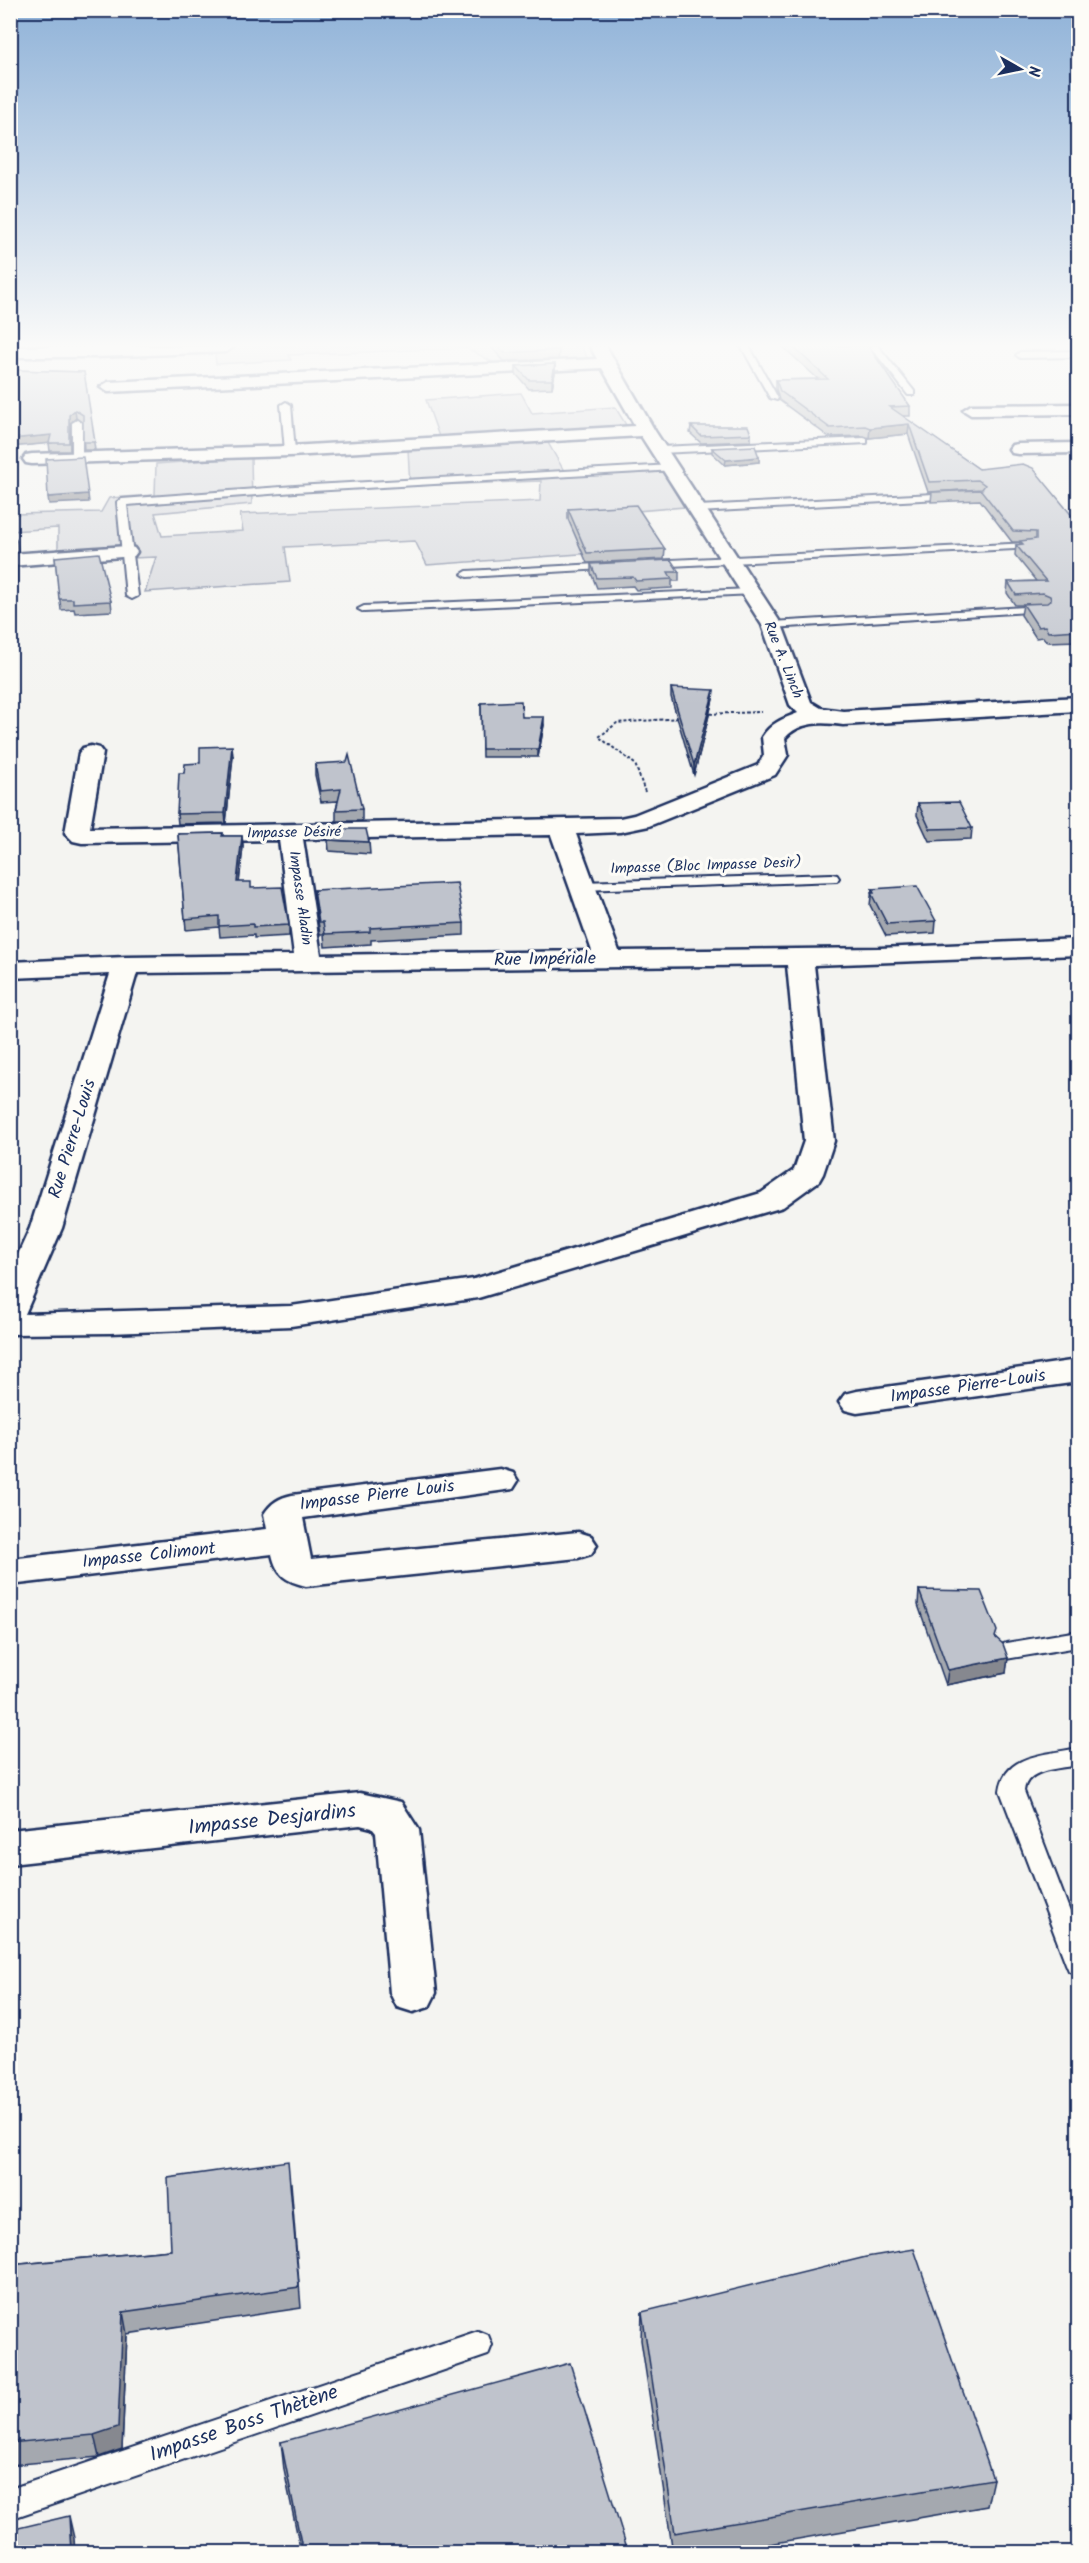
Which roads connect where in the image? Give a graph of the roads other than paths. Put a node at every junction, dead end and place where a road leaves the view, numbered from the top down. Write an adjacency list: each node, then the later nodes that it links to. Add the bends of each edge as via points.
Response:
1 (672, 468): 3 (street, Rue A. Linch); 5 (lane, via 122,502)
2 (965, 495): 3 (lane)
3 (698, 509): 7 (street, Rue A. Linch)
4 (1029, 546): 7 (lane)
5 (127, 552): 6 (street); 11 (lane)
6 (11, 560): 10 (lane)
7 (732, 560): 8 (lane); 9 (street, Rue A. Linch)
8 (467, 574)
9 (750, 592): 12 (lane); 14 (street, Rue A. Linch)
10 (11, 595)
11 (132, 596)
12 (364, 609)
13 (1042, 609): 14 (lane)
14 (772, 626): 16 (street, Rue A. Linch, via 801,705)
15 (1078, 704): 16 (street, Rue A. Linch, via 843,718)
16 (810, 716): 18 (street, Impasse Désiré, via 782,727 773,736 776,755 767,770 620,825)
17 (91, 753): 19 (street, Impasse Désiré, via 78,835)
18 (561, 827): 19 (street, Impasse Désiré); 21 (street)
19 (290, 833): 25 (street, Impasse Aladin)
20 (832, 878): 21 (lane, Impasse (Bloc Impasse Desir))
21 (582, 886): 24 (street)
22 (1078, 947): 23 (street, Rue Impériale)
23 (800, 957): 24 (street, Rue Impériale); 29 (street, via 819,1141 808,1174 772,1200 478,1288 291,1316)
24 (608, 959): 25 (street, Rue Impériale)
25 (309, 963): 26 (street, Rue Impériale)
26 (126, 965): 27 (street, Rue Impériale); 28 (street, Rue Pierre-Louis, via 46,1228)
27 (10, 970)
28 (10, 1311)
29 (10, 1324)
30 (1078, 1371): 31 (street, Impasse Pierre-Louis)
31 (857, 1402)
32 (500, 1481): 33 (street, Impasse Pierre Louis, via 292,1507 283,1514)
33 (287, 1540): 34 (street, via 294,1567 306,1573); 35 (street, Impasse Colimont)
34 (578, 1545)
35 (10, 1572)
36 (1078, 1639): 37 (lane)
37 (1006, 1651)
38 (1078, 1757): 40 (lane, via 1024,1768 1013,1780 1012,1791)
39 (10, 1847): 41 (street, Impasse Desjardins, via 360,1809 386,1814 396,1830)
40 (1078, 1964)
41 (413, 1993)
42 (478, 2345): 43 (lane, Impasse Boss Thètène)
43 (10, 2504)

